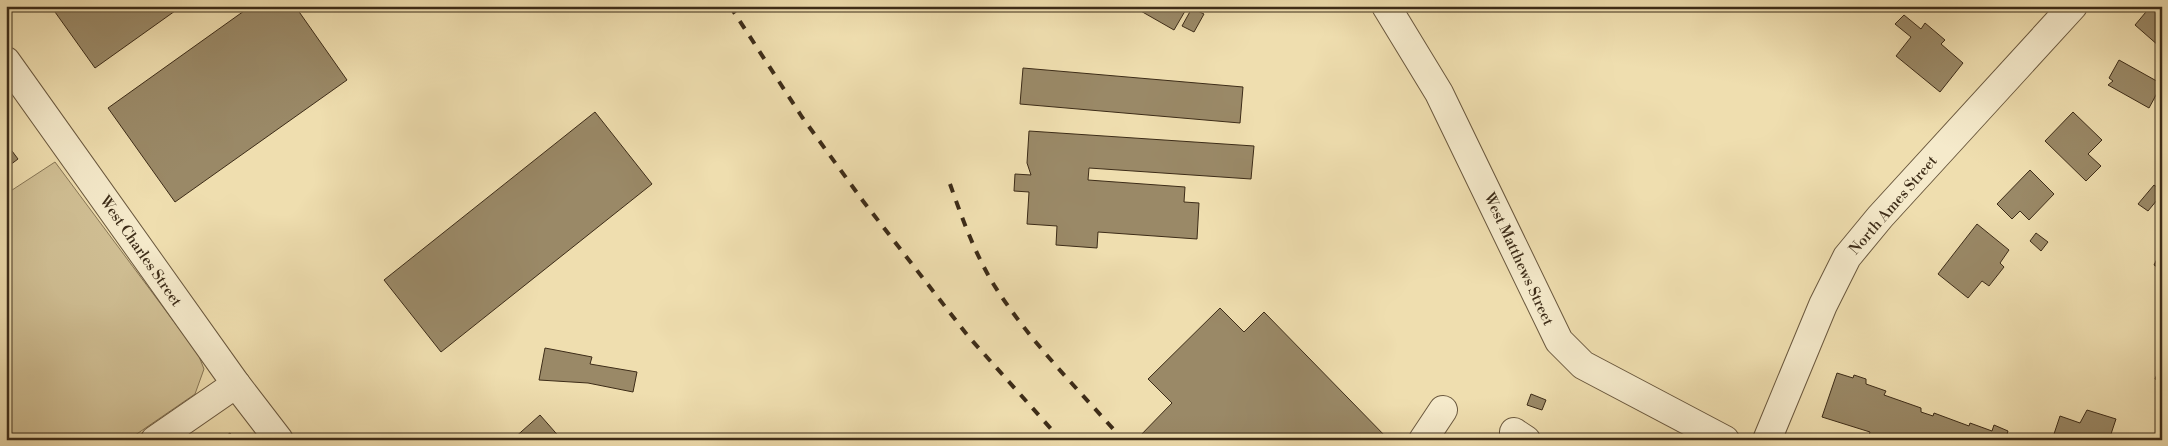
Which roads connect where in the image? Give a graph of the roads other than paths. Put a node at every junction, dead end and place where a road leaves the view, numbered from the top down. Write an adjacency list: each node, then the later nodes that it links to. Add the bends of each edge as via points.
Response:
1 (1386, 6): 9 (street, West Matthews Street, via 1442,100 1559,341 1582,365)
2 (2073, 6): 10 (street, North Ames Street, via 1847,257 1823,305)
3 (6, 61): 4 (street, West Charles Street)
4 (236, 384): 6 (street); 7 (street, West Charles Street)
5 (1443, 410): 8 (street)
6 (155, 440)
7 (279, 440)
8 (1423, 440)
9 (1725, 440)
10 (1767, 440)

